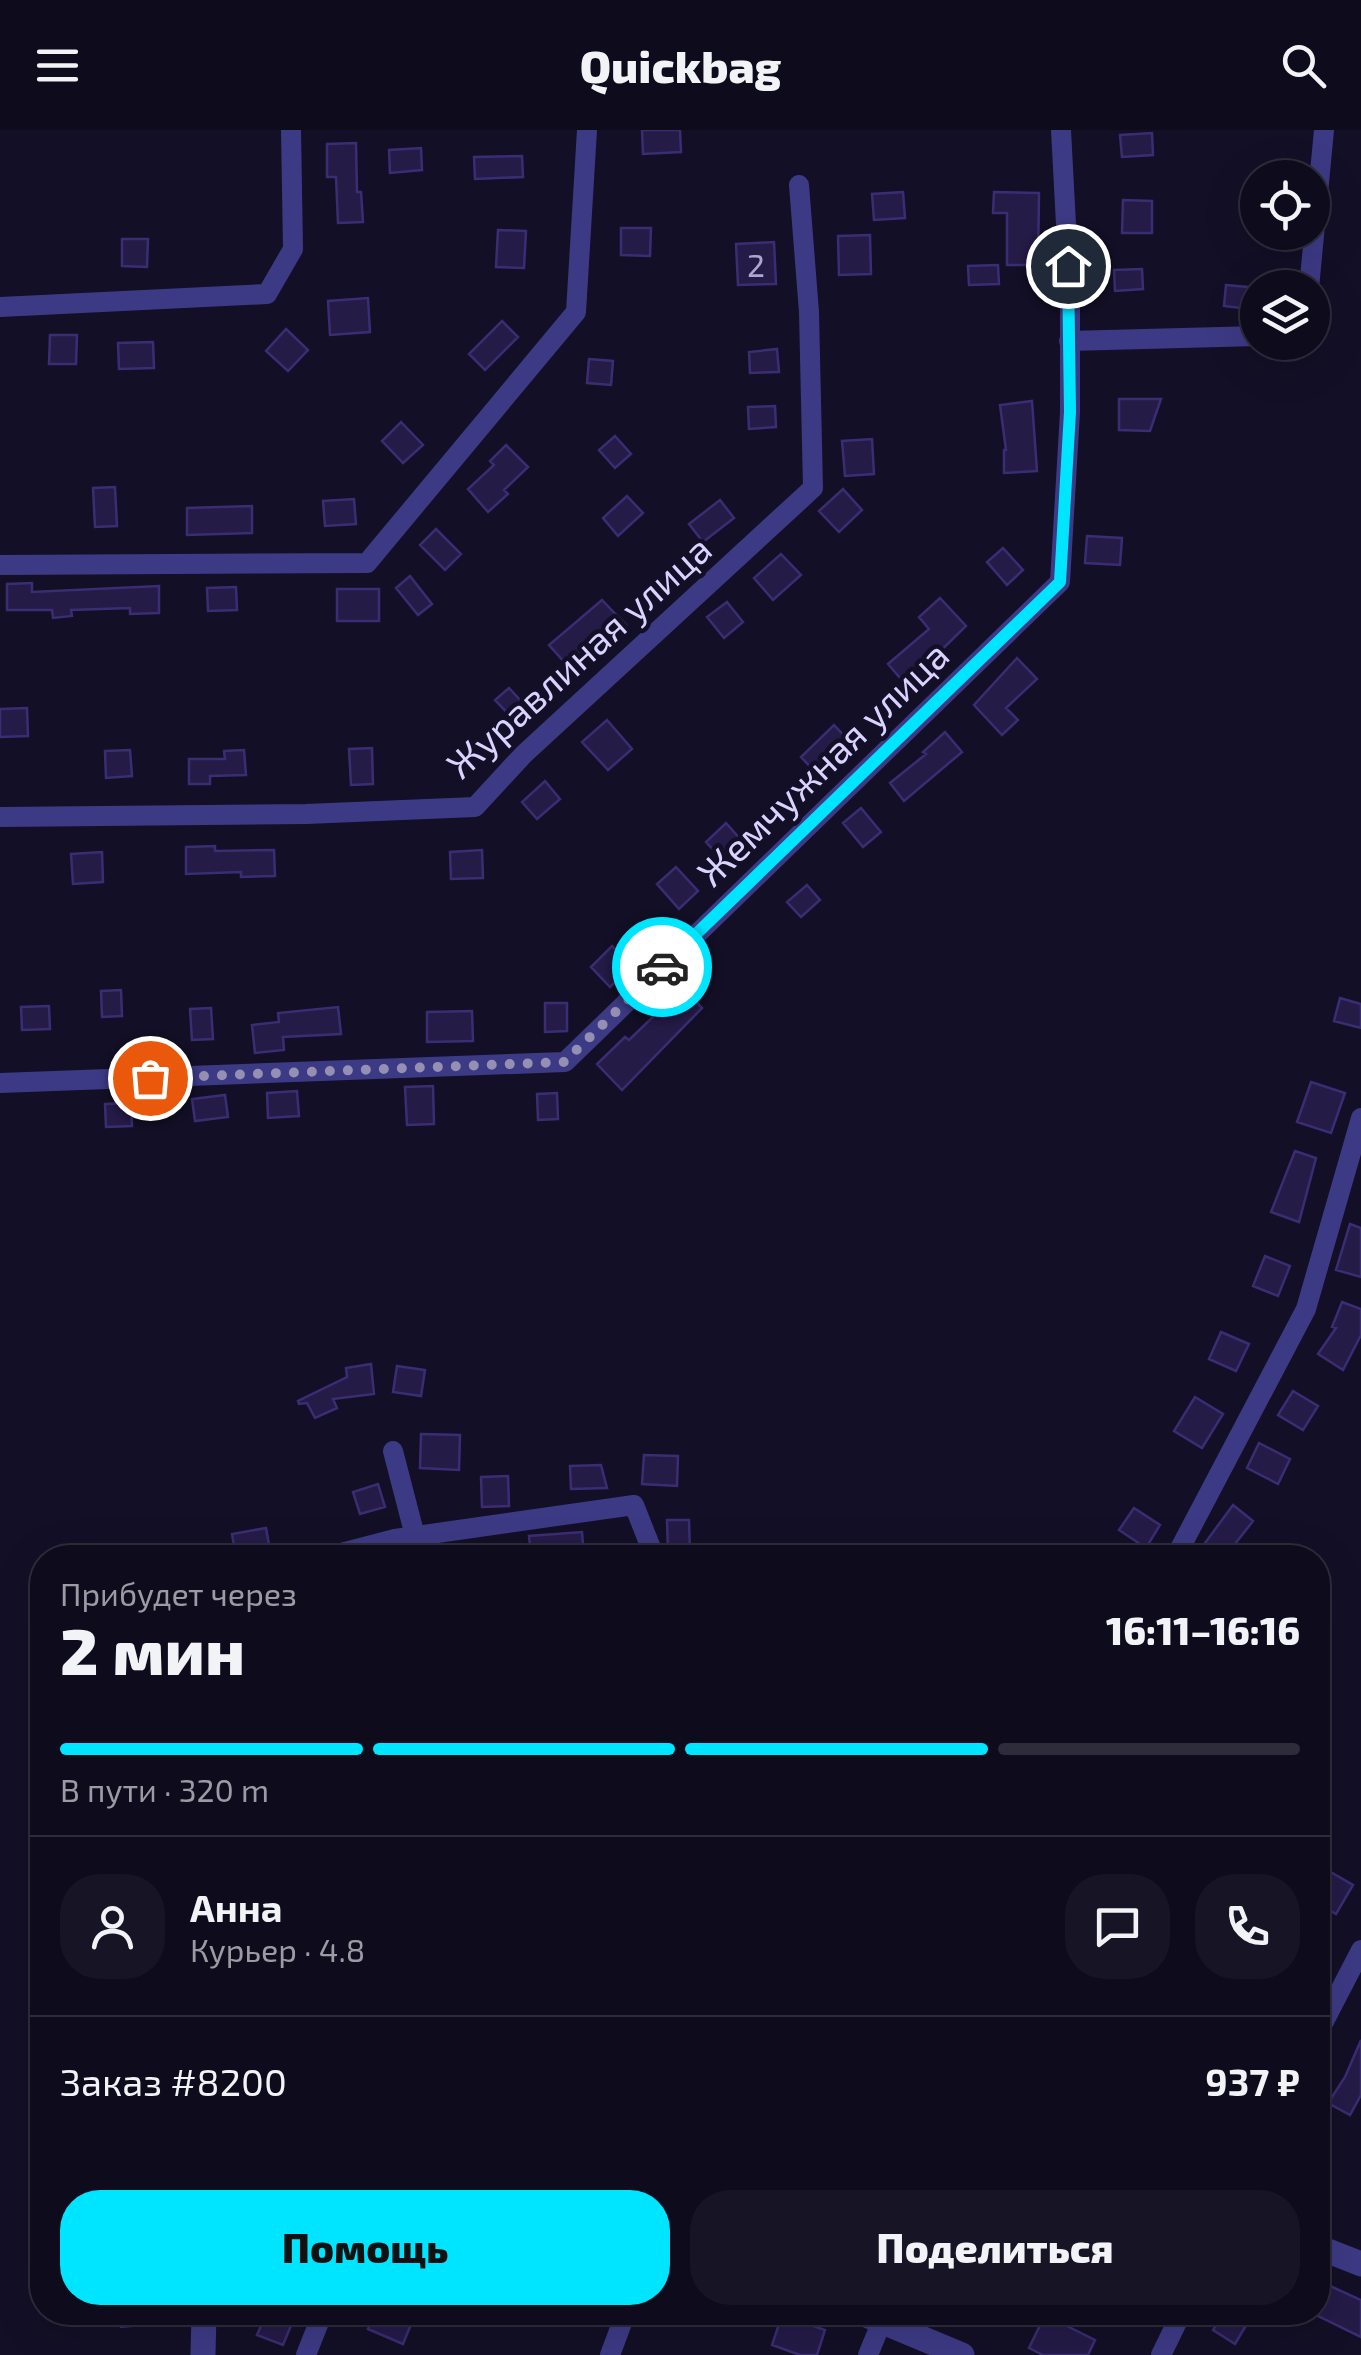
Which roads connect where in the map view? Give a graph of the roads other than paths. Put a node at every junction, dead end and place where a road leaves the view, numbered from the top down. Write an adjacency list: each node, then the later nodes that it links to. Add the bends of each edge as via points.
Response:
1 (290, 130): 7 (street, via 293,249 267,294)
2 (587, 130): 10 (street, via 576,312 366,562)
3 (1062, 130): 9 (street, Жемчужная улица)
4 (1324, 130): 6 (street)
5 (799, 184): 11 (street, Журавлиная улица, via 813,488 523,755 476,807)
6 (1311, 270)
7 (0, 307)
8 (1240, 336): 9 (street)
9 (1070, 341): 12 (street, Жемчужная улица, via 1060,582 564,1062)
10 (0, 564)
11 (0, 817)
12 (0, 1083)
13 (1361, 1118): 17 (street, via 1306,1309)
14 (393, 1451): 15 (street)
15 (402, 1544): 16 (street, via 634,1505)
16 (650, 1545)
17 (1181, 1545)
18 (1361, 1950): 19 (street)
19 (1330, 2010)
20 (1330, 2252): 21 (street)
21 (1361, 2264)
22 (204, 2325): 28 (street)
23 (318, 2325): 29 (street)
24 (621, 2325): 30 (street)
25 (870, 2325): 31 (street)
26 (889, 2325): 32 (street)
27 (1176, 2325): 33 (street)
28 (204, 2355)
29 (306, 2355)
30 (610, 2355)
31 (868, 2355)
32 (962, 2355)
33 (1161, 2355)

